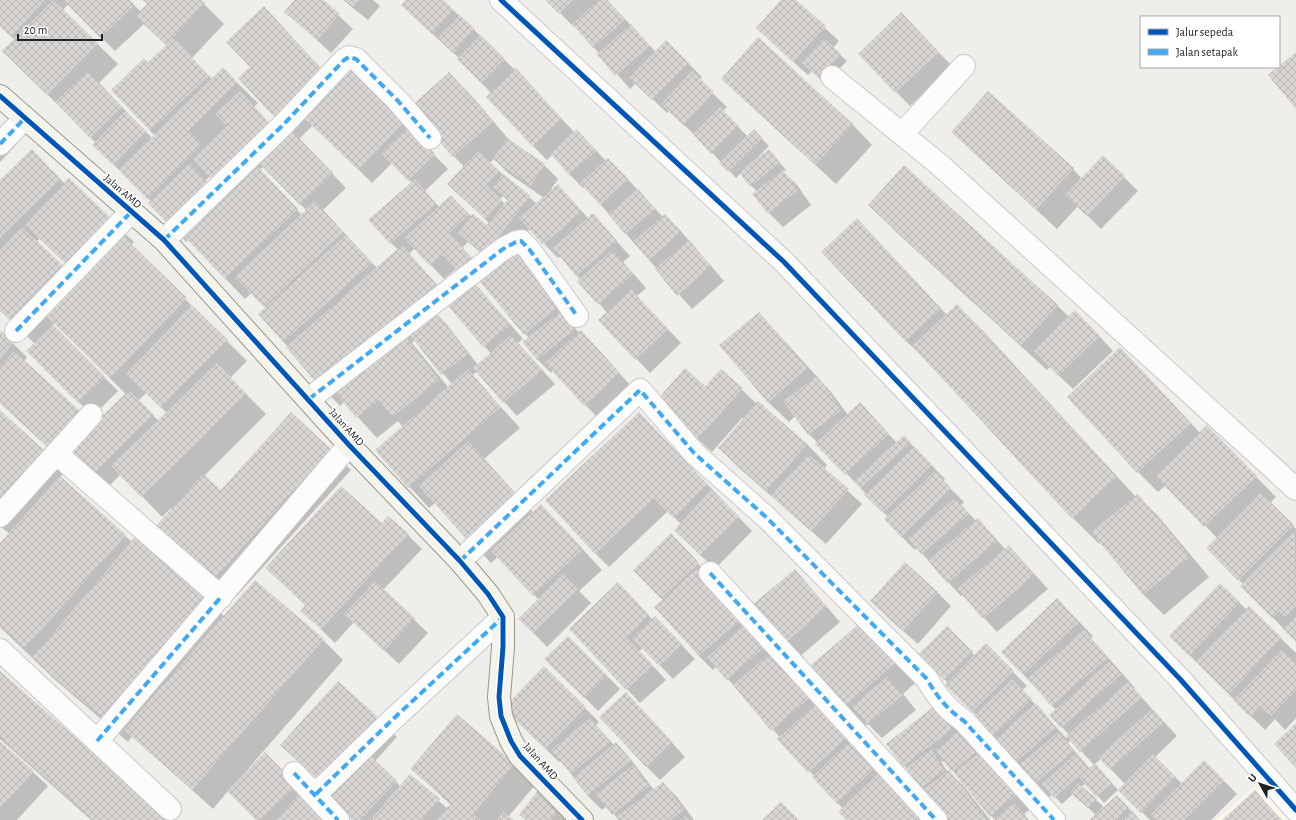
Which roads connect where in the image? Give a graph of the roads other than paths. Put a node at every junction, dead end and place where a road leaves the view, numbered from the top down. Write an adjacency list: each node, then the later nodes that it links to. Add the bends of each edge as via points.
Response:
1 (501, 0): 28 (street, via 784,262 1180,679)
2 (964, 66): 6 (street)
3 (832, 77): 6 (street)
4 (0, 96): 5 (street, Jalan AMD)
5 (25, 118): 8 (street); 9 (street, Jalan AMD)
6 (902, 134): 17 (street, via 947,171)
7 (430, 138): 10 (street, via 356,59 349,57)
8 (0, 144)
9 (131, 212): 10 (street, Jalan AMD); 12 (street)
10 (164, 240): 13 (street, Jalan AMD)
11 (577, 316): 13 (street, via 529,249 521,241 516,242 503,249)
12 (16, 331)
13 (309, 399): 15 (street, Jalan AMD)
14 (91, 415): 16 (street)
15 (349, 444): 19 (street, Jalan AMD); 21 (street)
16 (58, 454): 18 (street); 21 (street)
17 (1296, 489)
18 (0, 516)
19 (460, 561): 22 (street, Jalan AMD, via 488,594); 32 (street, via 640,390 694,453 767,518 927,679 949,710 964,721)
20 (710, 573): 31 (street)
21 (221, 597): 24 (street)
22 (503, 617): 26 (street); 30 (street, Jalan AMD, via 499,697 501,716 520,756)
23 (0, 650): 24 (street)
24 (97, 741): 27 (street)
25 (294, 773): 26 (street)
26 (316, 794): 29 (street)
27 (170, 809)
28 (1296, 810)
29 (338, 820)
30 (582, 820)
31 (936, 820)
32 (1054, 820)

